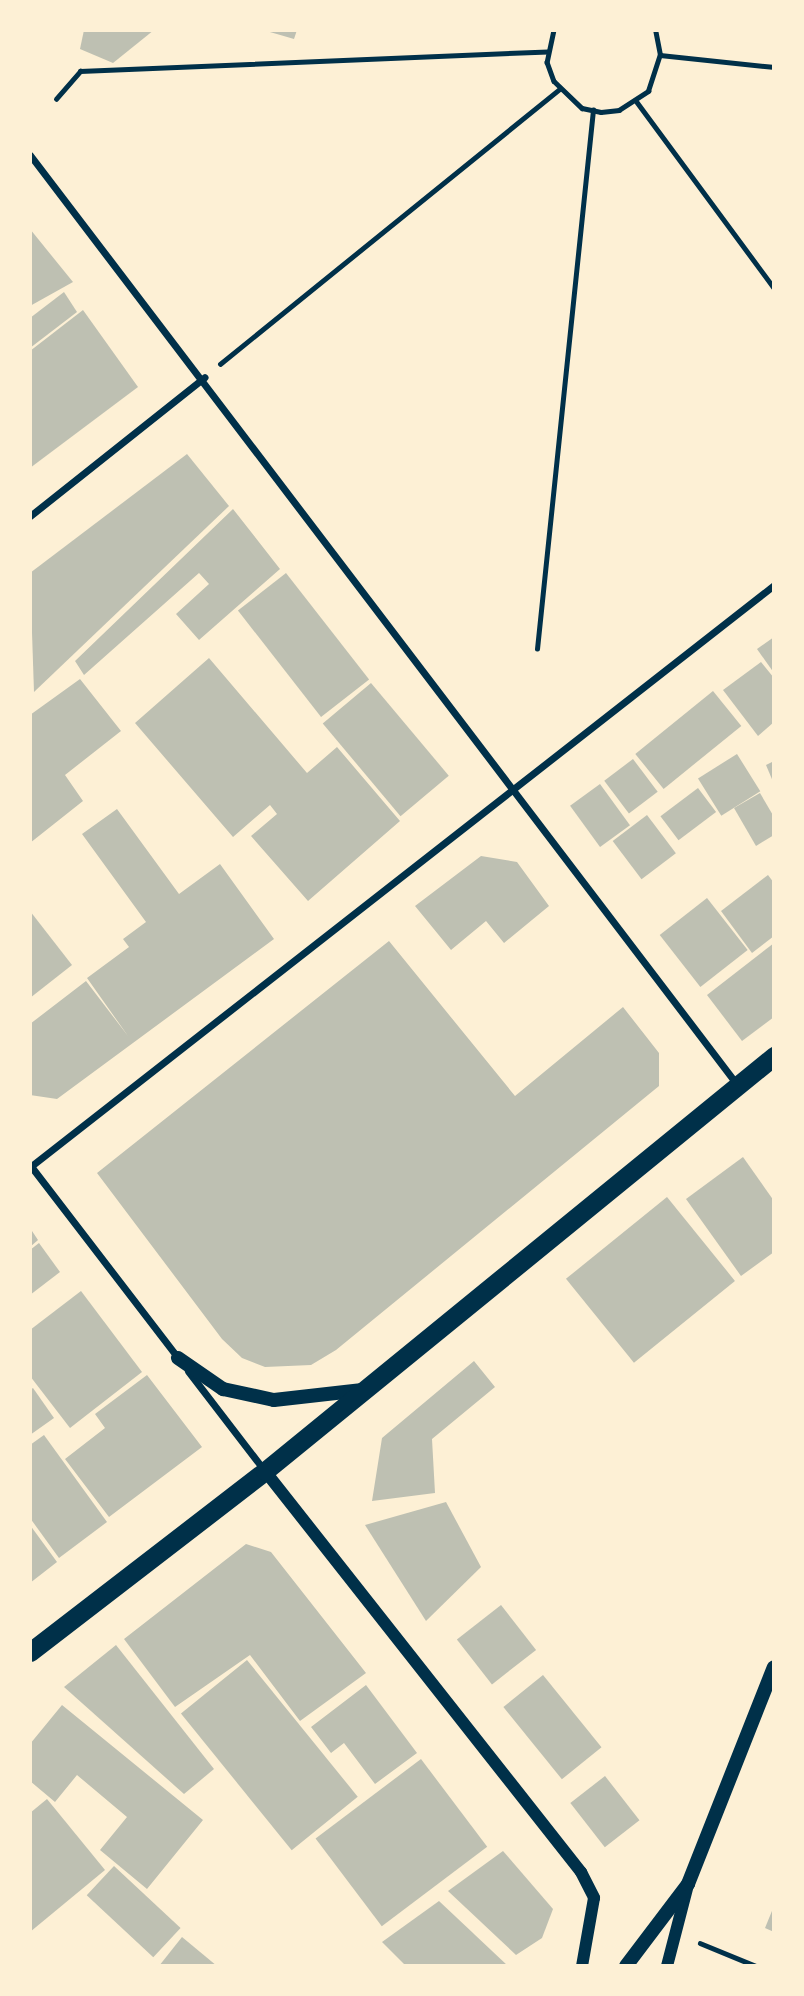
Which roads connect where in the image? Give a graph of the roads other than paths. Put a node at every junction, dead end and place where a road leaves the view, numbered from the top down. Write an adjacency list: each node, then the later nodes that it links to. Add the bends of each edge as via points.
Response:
1 (30, 155): 2 (street)
2 (205, 377): 3 (street); 5 (street)
3 (30, 516)
4 (774, 586): 5 (street)
5 (514, 789): 7 (street); 8 (street)
6 (774, 1056): 7 (highway)
7 (736, 1083): 10 (highway)
8 (30, 1166): 9 (street)
9 (178, 1358): 10 (main road, via 223,1389 274,1400); 11 (street)
10 (363, 1390): 11 (highway)
11 (265, 1471): 12 (highway); 15 (street, via 582,1872 594,1898 593,1930)
12 (30, 1652)
13 (774, 1667): 14 (main road)
14 (688, 1884): 16 (main road); 17 (street)
15 (582, 1966)
16 (626, 1966)
17 (667, 1966)

